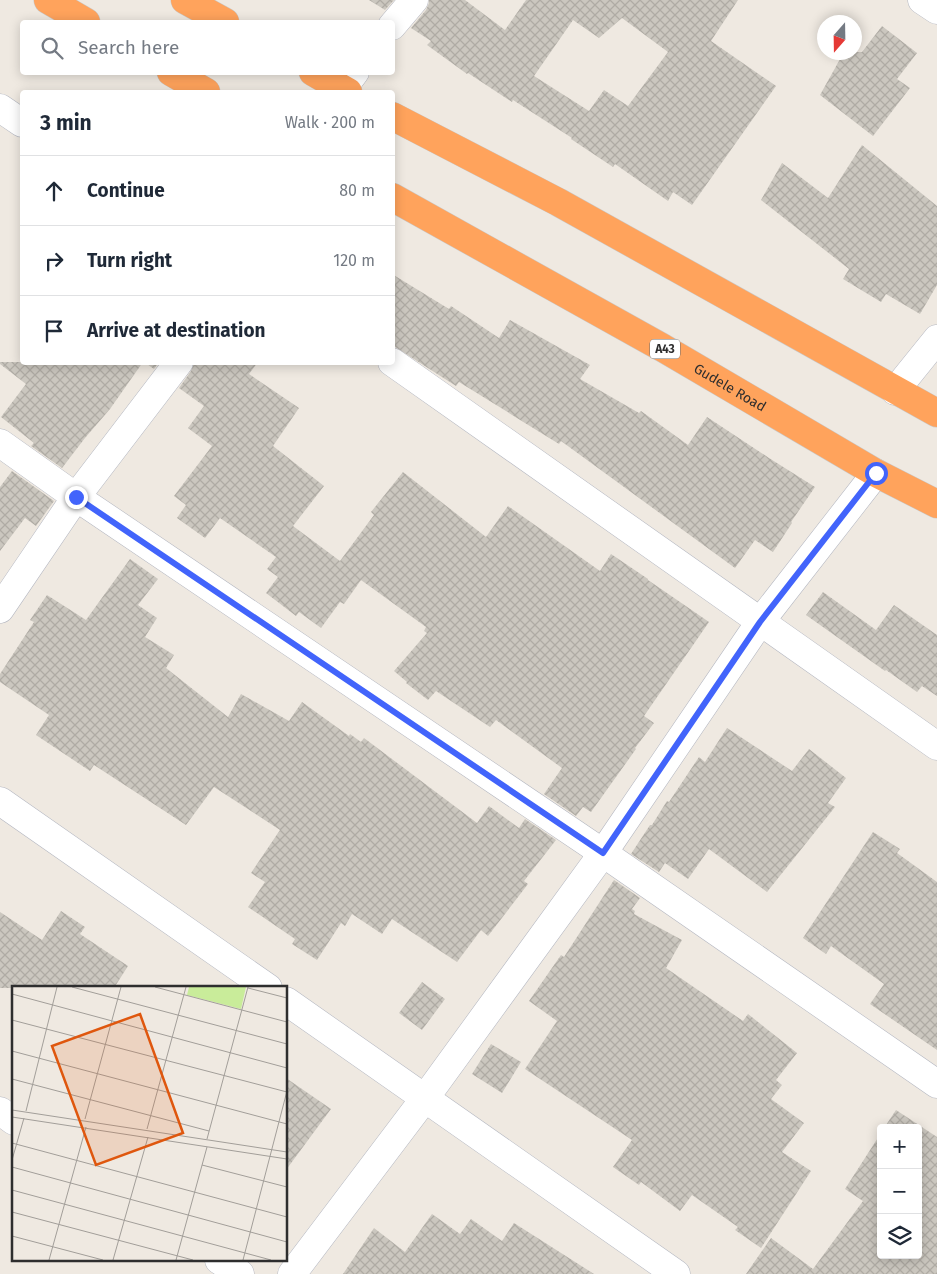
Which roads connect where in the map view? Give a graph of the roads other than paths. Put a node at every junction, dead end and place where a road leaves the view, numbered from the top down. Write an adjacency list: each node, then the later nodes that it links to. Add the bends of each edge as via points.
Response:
1 (48, 0): 6 (highway)
2 (185, 0): 7 (highway)
3 (414, 0): 8 (street)
4 (922, 0): 5 (street)
5 (937, 10)
6 (83, 20)
7 (221, 20)
8 (395, 22)
9 (176, 75): 12 (highway)
10 (321, 75): 11 (highway)
11 (348, 85)
12 (202, 90)
13 (0, 108): 15 (street)
14 (395, 118): 20 (highway, via 558,202)
15 (20, 122)
16 (395, 199): 23 (highway, Gudele Road / A43, via 663,348)
17 (937, 339): 20 (street)
18 (395, 364): 27 (street)
19 (177, 365): 24 (street)
20 (895, 391): 21 (highway)
21 (937, 414)
22 (0, 443): 24 (street)
23 (876, 473): 25 (highway, Gudele Road / A43); 27 (street)
24 (76, 497): 26 (street); 30 (street)
25 (937, 504)
26 (0, 609)
27 (760, 622): 28 (street); 30 (street)
28 (937, 746)
29 (0, 800): 31 (street)
30 (603, 853): 33 (street); 34 (street)
31 (265, 986)
32 (288, 1001): 34 (street)
33 (937, 1084)
34 (425, 1098): 39 (street); 40 (street)
35 (0, 1111): 36 (street)
36 (12, 1119)
37 (222, 1262): 38 (street)
38 (240, 1274)
39 (292, 1274)
40 (676, 1274)

